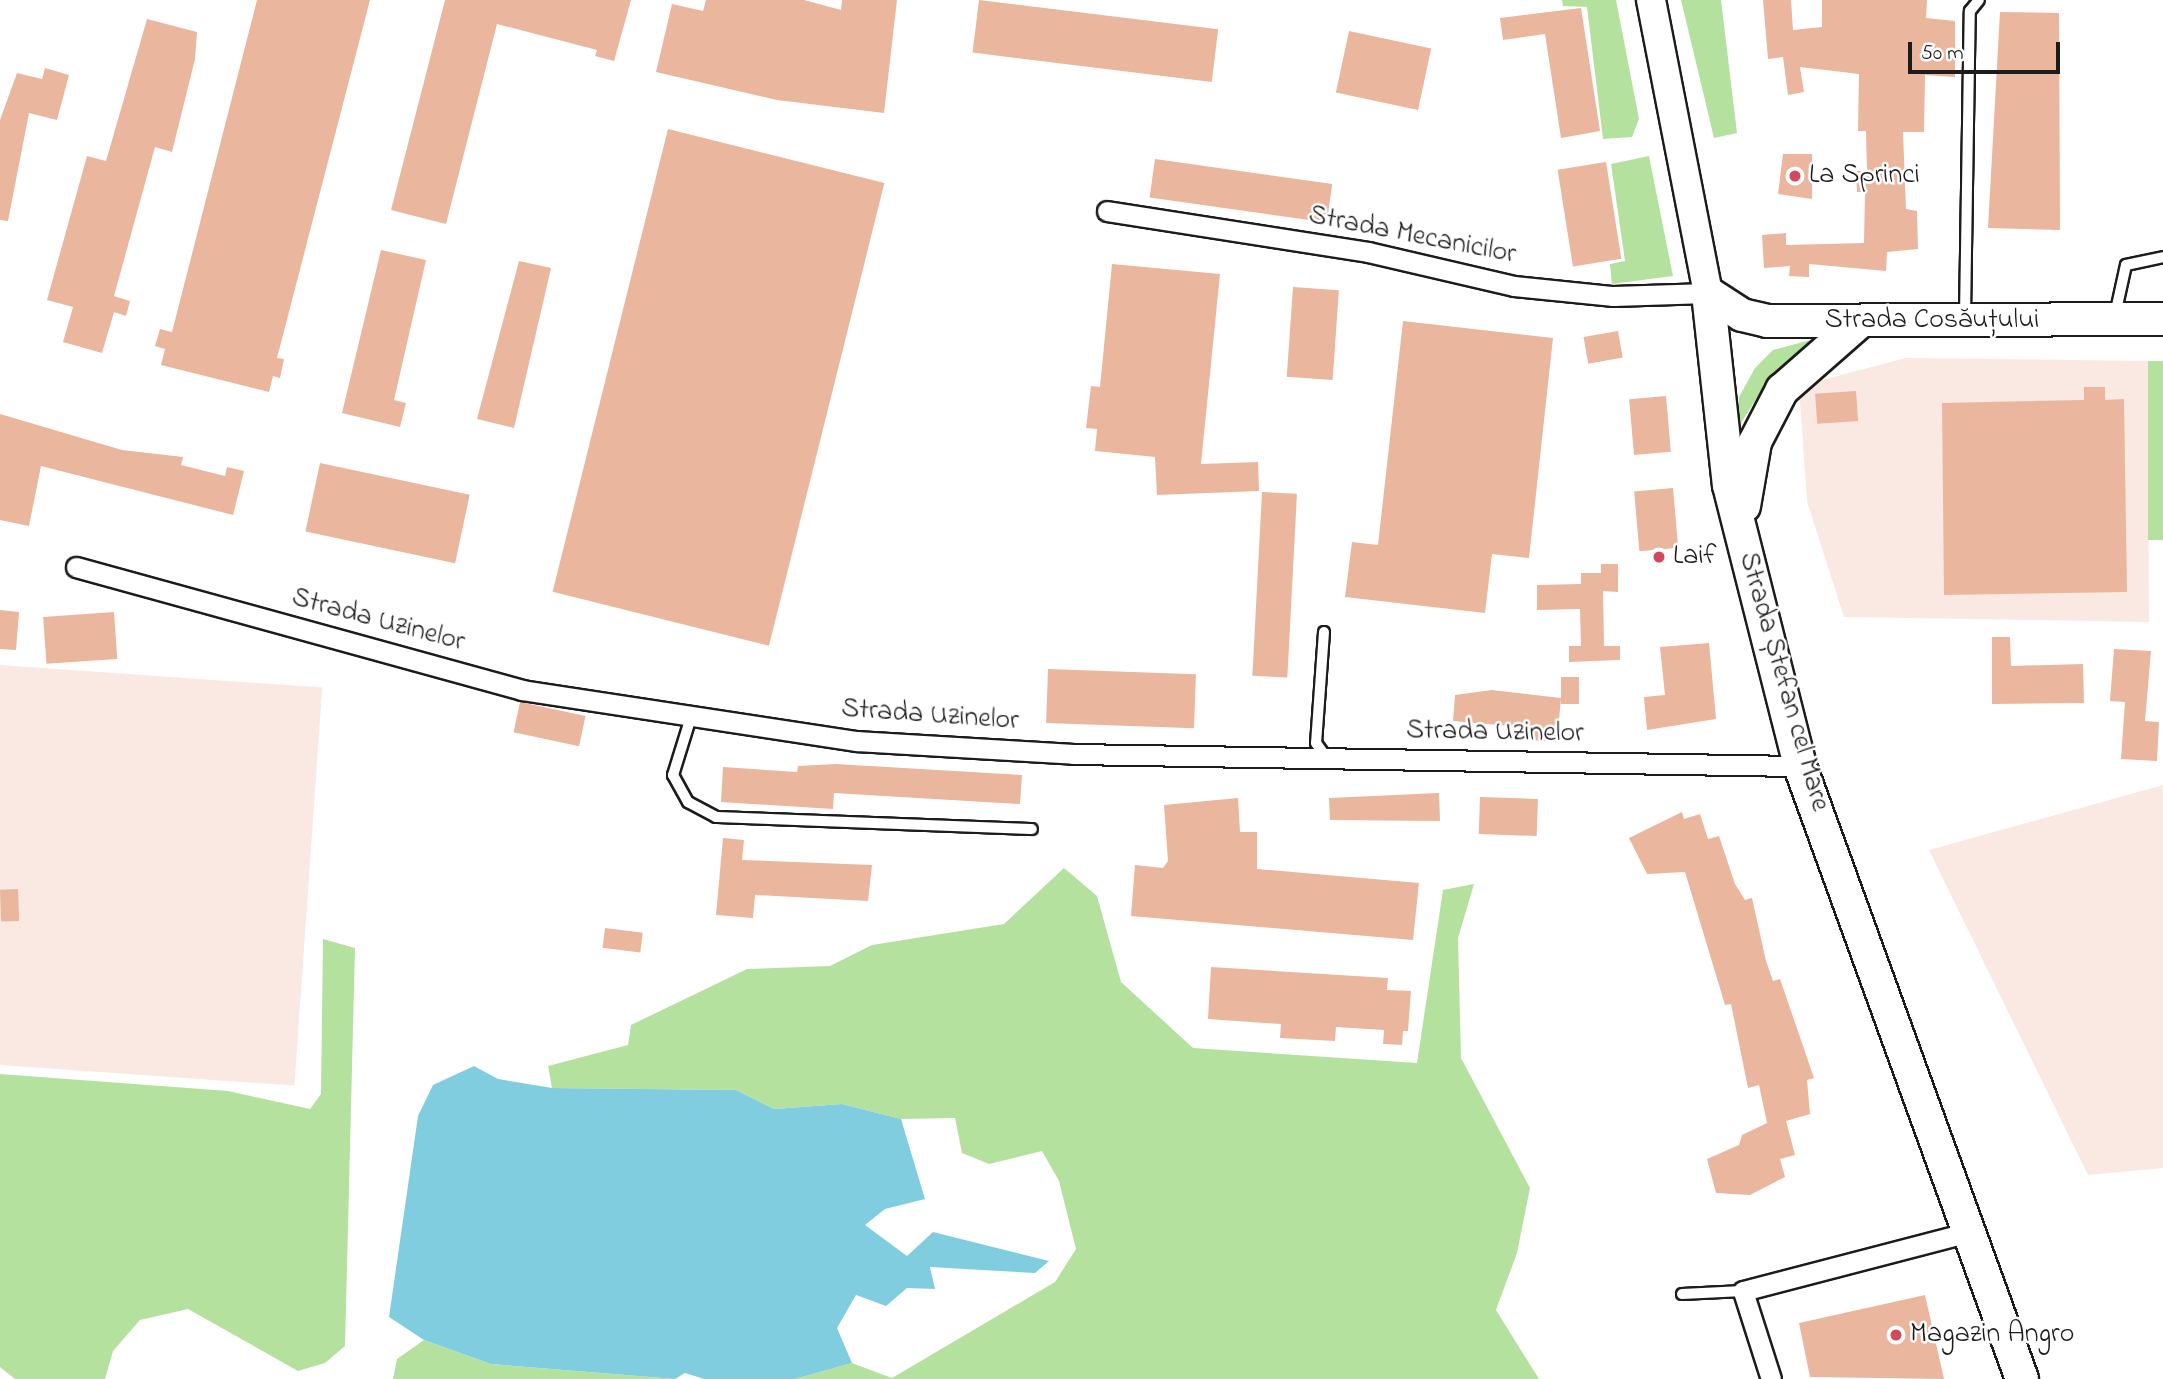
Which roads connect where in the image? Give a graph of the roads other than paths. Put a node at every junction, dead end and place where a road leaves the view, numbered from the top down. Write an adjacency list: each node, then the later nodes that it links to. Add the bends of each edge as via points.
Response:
1 (1651, 0): 5 (main road, Strada Ștefan cel Mare)
2 (1979, 0): 8 (lane, via 1970,12)
3 (1107, 211): 5 (street, Strada Mecanicilor, via 1367,252 1514,286 1613,296)
4 (2163, 257): 7 (lane, via 2126,265)
5 (1708, 293): 9 (main road, Strada Cosăuțului, via 1742,315 1767,321); 10 (main road, Strada Ștefan cel Mare, via 1721,434)
6 (2163, 319): 7 (main road, Strada Cosăuțului)
7 (2114, 320): 8 (main road, Strada Cosăuțului)
8 (1965, 322): 9 (main road, Strada Cosăuțului)
9 (1857, 324): 10 (main road, via 1808,362 1774,402 1749,461)
10 (1742, 536): 15 (main road, Strada Ștefan cel Mare)
11 (76, 567): 13 (street, Strada Uzinelor, via 522,690)
12 (1324, 632): 14 (lane, via 1316,743)
13 (691, 717): 14 (street, Strada Uzinelor, via 869,741 1073,754); 16 (lane, via 673,775 688,802 716,817)
14 (1328, 758): 15 (street, Strada Uzinelor)
15 (1800, 766): 17 (main road, Strada Ștefan cel Mare)
16 (1032, 829)
17 (1969, 1232): 18 (street); 21 (main road, Strada Ștefan cel Mare)
18 (1743, 1292): 19 (lane); 20 (street)
19 (1682, 1294)
20 (1771, 1379)
21 (2021, 1379)

